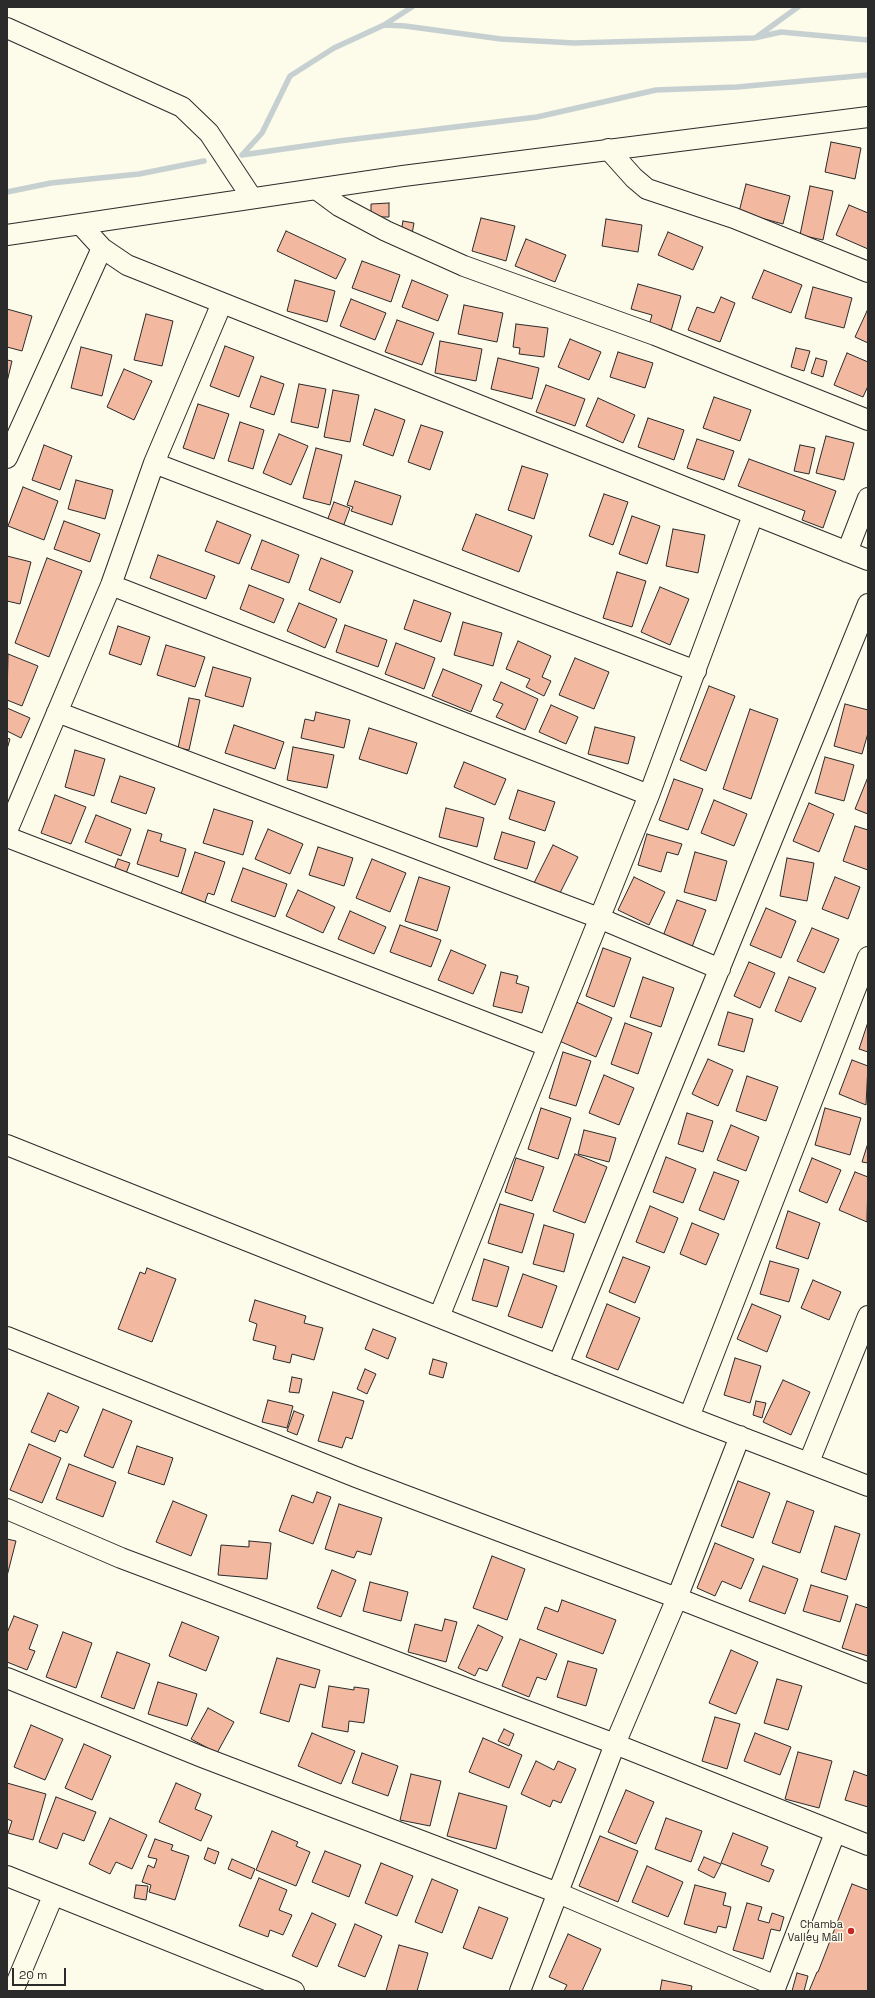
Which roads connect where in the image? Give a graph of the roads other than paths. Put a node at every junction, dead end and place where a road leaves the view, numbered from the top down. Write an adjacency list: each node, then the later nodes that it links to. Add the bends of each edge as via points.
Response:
1 (7, 28): 5 (street, via 182,107 209,133)
2 (868, 117): 3 (street)
3 (608, 149): 4 (street); 9 (street, via 647,189 734,218)
4 (316, 189): 5 (street); 11 (street, via 339,206 386,231 464,266 655,335)
5 (252, 198): 6 (street)
6 (81, 225): 7 (street); 8 (street)
7 (7, 234)
8 (102, 248): 10 (street, via 127,265); 12 (street)
9 (868, 272)
10 (222, 303): 13 (street); 15 (street)
11 (868, 420)
12 (7, 458)
13 (154, 463): 18 (street); 20 (street)
14 (868, 498): 16 (street)
15 (753, 515): 16 (street); 20 (street)
16 (847, 552): 17 (street)
17 (868, 560)
18 (110, 585): 21 (street); 22 (street)
19 (868, 604): 27 (street)
20 (696, 671): 22 (street)
21 (57, 712): 23 (street); 25 (street)
22 (649, 794): 25 (street)
23 (7, 831)
24 (7, 837): 28 (street)
25 (599, 918): 27 (street); 28 (street)
26 (868, 957): 34 (street)
27 (720, 969): 33 (street)
28 (547, 1046): 31 (street)
29 (7, 1145): 31 (street)
30 (868, 1316): 36 (street)
31 (439, 1317): 33 (street)
32 (7, 1337): 39 (street, via 356,1477)
33 (558, 1365): 34 (street)
34 (689, 1417): 35 (street)
35 (740, 1436): 36 (street); 39 (street)
36 (810, 1462): 37 (street)
37 (868, 1486)
38 (7, 1509): 42 (street, via 121,1558)
39 (677, 1598): 40 (street); 42 (street)
40 (868, 1673)
41 (7, 1678): 46 (street, via 202,1757)
42 (615, 1744): 43 (street); 46 (street)
43 (835, 1832): 44 (street); 48 (street)
44 (868, 1845)
45 (7, 1876): 47 (street)
46 (558, 1893): 48 (street); 51 (street)
47 (53, 1896): 49 (street); 50 (street)
48 (775, 1988)
49 (13, 1991)
50 (294, 1991)
51 (520, 1991)

